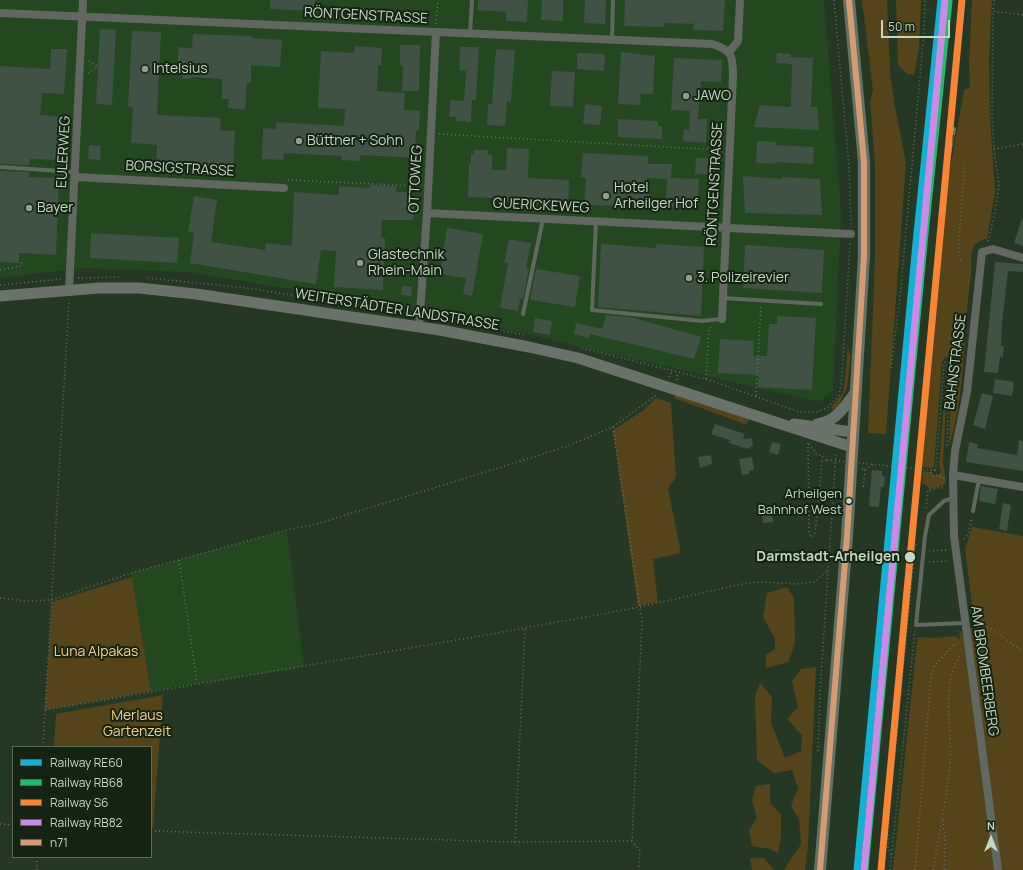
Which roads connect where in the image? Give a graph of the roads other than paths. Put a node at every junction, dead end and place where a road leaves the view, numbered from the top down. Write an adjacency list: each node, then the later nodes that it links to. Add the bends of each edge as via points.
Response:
1 (83, 0): 7 (street, EULERWEG)
2 (472, 0): 9 (lane)
3 (613, 0): 10 (lane)
4 (740, 0): 11 (street, via 738,41)
5 (849, 0): 28 (main road, via 864,162 865,203 861,326)
6 (0, 13): 7 (street, RÖNTGENSTRASSE)
7 (83, 16): 8 (street, RÖNTGENSTRASSE); 13 (street, EULERWEG)
8 (436, 32): 9 (street, RÖNTGENSTRASSE); 15 (street, OTTOWEG)
9 (470, 34): 10 (street, RÖNTGENSTRASSE)
10 (612, 41): 11 (street, RÖNTGENSTRASSE, via 712,44)
11 (729, 52): 18 (street, RÖNTGENSTRASSE, via 733,60 733,76)
12 (0, 168): 13 (lane)
13 (76, 174): 14 (street, BORSIGSTRASSE); 21 (street, EULERWEG)
14 (284, 188)
15 (427, 212): 16 (street, GUERICKEWEG); 27 (street, OTTOWEG)
16 (543, 219): 17 (street, GUERICKEWEG); 25 (lane)
17 (596, 221): 18 (street, GUERICKEWEG); 26 (lane, via 592,310 702,321)
18 (725, 228): 19 (street, GUERICKEWEG); 23 (street, RÖNTGENSTRASSE)
19 (851, 234)
20 (1023, 258): 33 (street, BAHNSTRASSE, via 993,249 982,252 967,392)
21 (69, 290): 22 (street, WEITERSTÄDTER LANDSTRASSE); 27 (street, WEITERSTÄDTER LANDSTRASSE, via 139,288 170,291)
22 (0, 296)
23 (722, 298): 24 (lane); 26 (street, RÖNTGENSTRASSE)
24 (821, 304)
25 (523, 314)
26 (722, 319)
27 (419, 326): 29 (street, WEITERSTÄDTER LANDSTRASSE, via 571,357)
28 (855, 392): 30 (street, via 835,418 826,423); 31 (main road)
29 (780, 423): 30 (street, WEITERSTÄDTER LANDSTRASSE); 32 (street, WEITERSTÄDTER LANDSTRASSE)
30 (806, 424): 31 (street, WEITERSTÄDTER LANDSTRASSE)
31 (852, 432): 32 (main road)
32 (852, 447): 39 (main road)
33 (953, 474): 34 (street); 36 (street, AM BROMBEERBERG)
34 (980, 479): 35 (street); 37 (lane)
35 (1023, 487)
36 (953, 498): 38 (street, AM BROMBEERBERG); 38 (lane, via 944,501 929,515 916,625)
37 (973, 511)
38 (964, 623): 40 (street, AM BROMBEERBERG)
39 (820, 870)
40 (998, 870)

